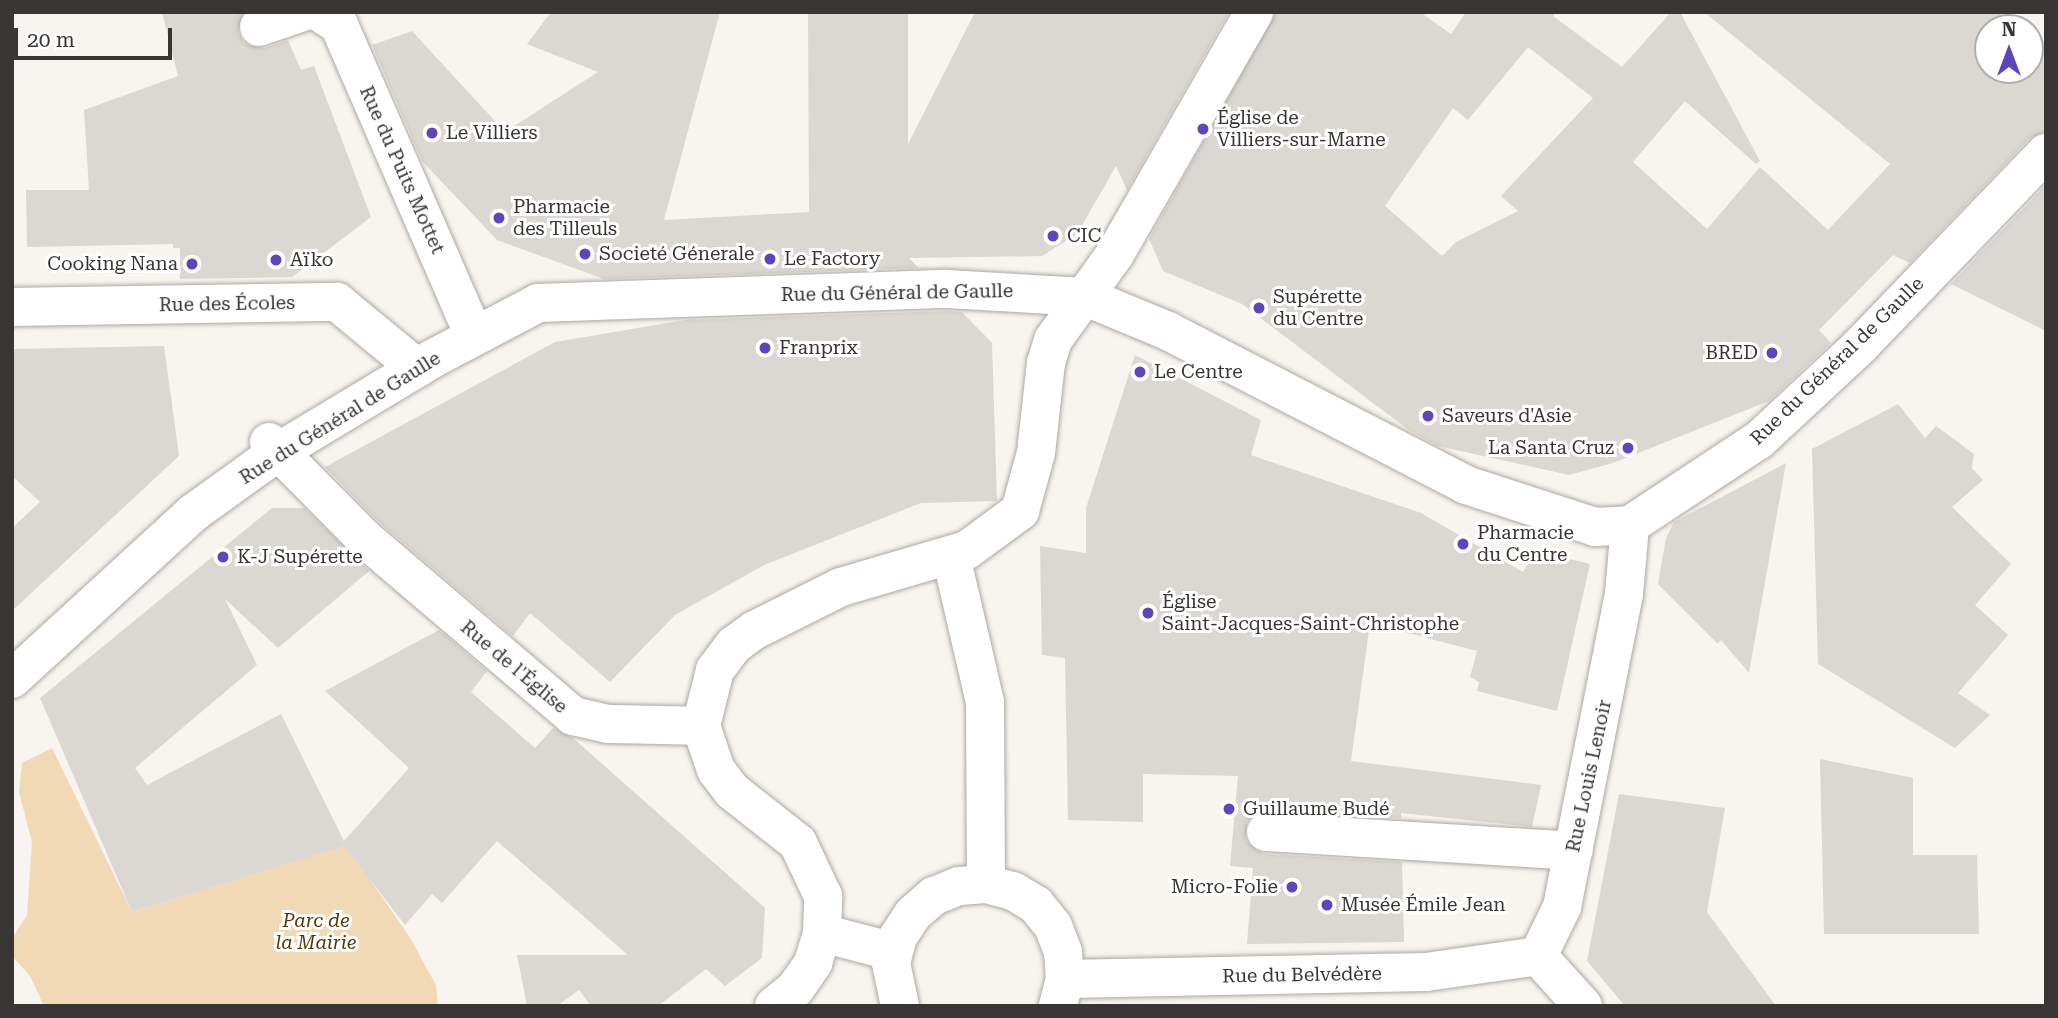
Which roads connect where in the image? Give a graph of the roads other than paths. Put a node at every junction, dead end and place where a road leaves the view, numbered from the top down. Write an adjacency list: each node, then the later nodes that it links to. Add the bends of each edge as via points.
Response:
1 (303, 12): 4 (street)
2 (319, 12): 8 (street, Rue du Puits Mottet, via 339,25)
3 (1254, 12): 6 (street)
4 (259, 27)
5 (2046, 153): 11 (street, Rue du Général de Gaulle, via 1860,345 1759,440)
6 (1086, 297): 8 (street, Rue du Général de Gaulle, via 947,289 538,303); 11 (street, Rue du Général de Gaulle, via 1168,331 1466,485 1595,527); 12 (street, via 1053,340 1046,363 1036,453 1020,511)
7 (12, 307): 9 (street, Rue des Écoles, via 337,302)
8 (474, 336): 9 (street, Rue du Général de Gaulle)
9 (417, 368): 10 (street, Rue du Général de Gaulle)
10 (274, 447): 13 (street, Rue du Général de Gaulle, via 193,513); 14 (street, Rue de l'Église, via 364,538 573,716 608,724)
11 (1630, 525): 16 (street, Rue Louis Lenoir, via 1624,594)
12 (959, 553): 14 (street, via 841,587 755,630 724,655 715,670); 17 (street, via 985,702)
13 (12, 679)
14 (701, 726): 18 (street, via 716,770 732,791 798,844 812,866 823,896)
15 (1266, 832): 16 (street)
16 (1573, 851): 20 (street, Rue Louis Lenoir, via 1562,907)
17 (986, 884): 19 (street, via 959,886 934,896 913,914); 21 (street, via 1013,891 1036,905 1053,926 1063,952)
18 (822, 933): 19 (street); 22 (street, via 807,972)
19 (894, 952): 23 (street, via 893,990)
20 (1538, 956): 21 (street, Rue du Belvédère, via 1426,972); 24 (street)
21 (1062, 992)
22 (774, 1006)
23 (900, 1006)
24 (1583, 1006)

